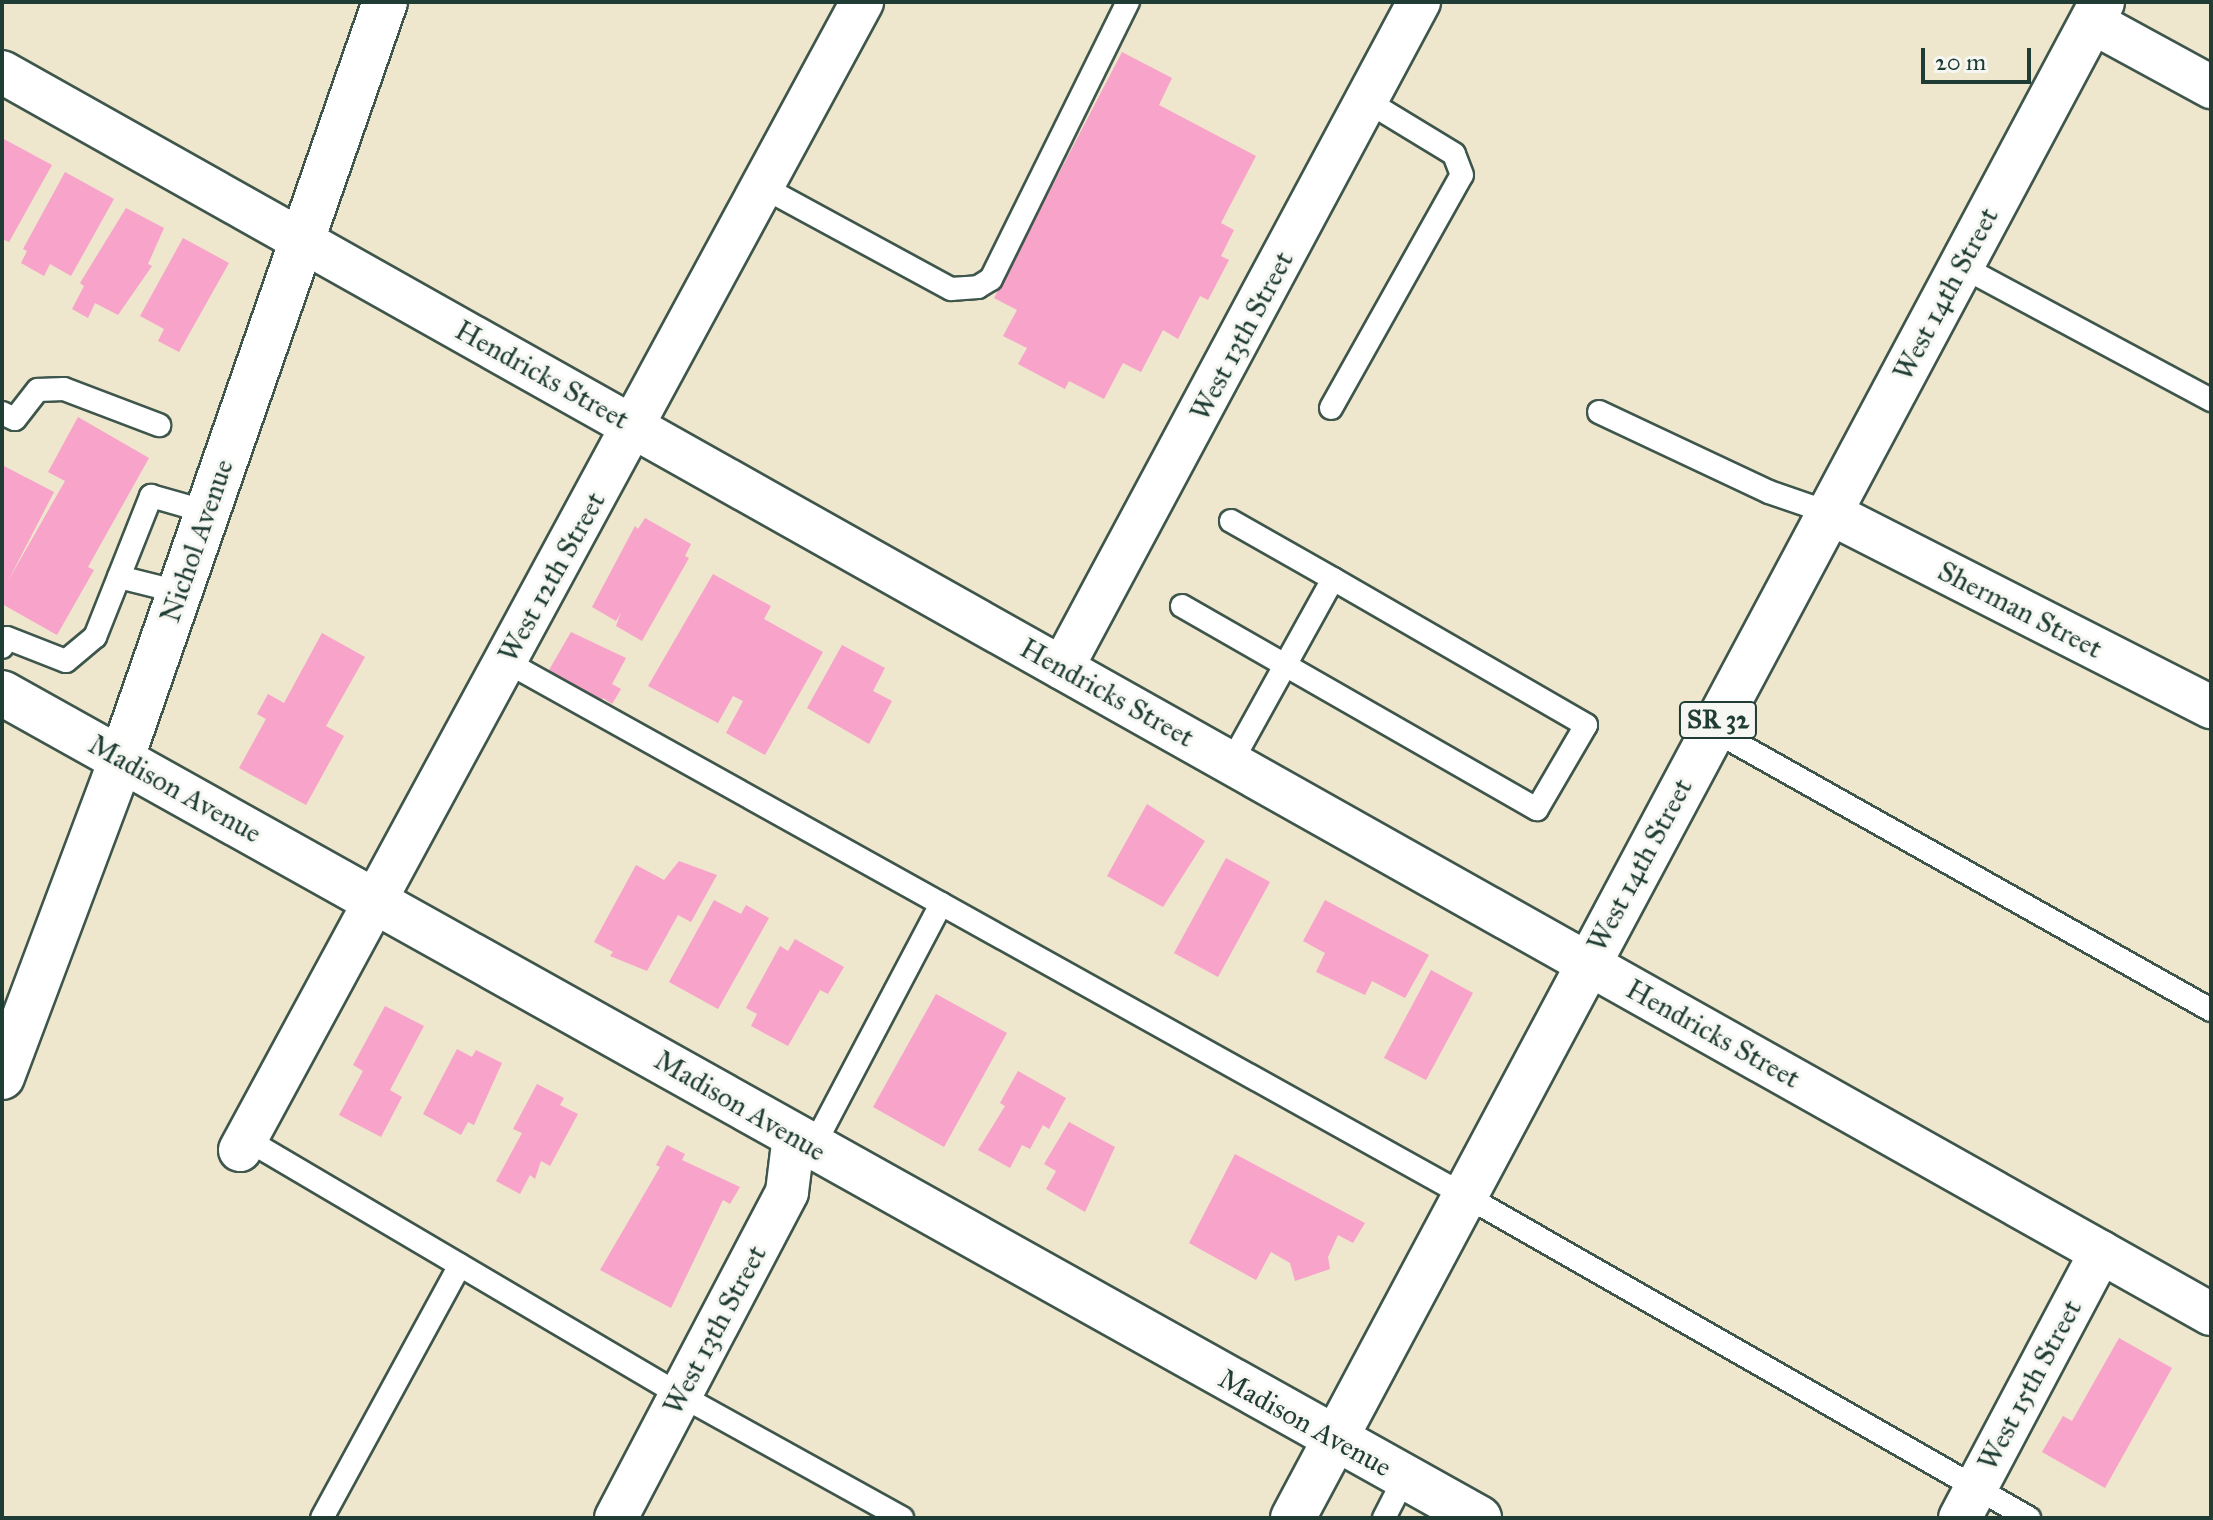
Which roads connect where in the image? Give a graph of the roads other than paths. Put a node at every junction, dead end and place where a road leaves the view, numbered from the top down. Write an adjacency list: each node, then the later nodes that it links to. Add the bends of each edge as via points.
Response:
1 (385, 2): 10 (street, Nichol Avenue)
2 (862, 2): 9 (street, West 12th Street)
3 (1128, 2): 9 (lane, via 991,279 978,287 951,289)
4 (1419, 2): 8 (street, West 13th Street)
5 (2097, 12): 7 (street); 11 (street, West 14th Street / SR 32)
6 (2, 72): 10 (street, Hendricks Street)
7 (2211, 87)
8 (1367, 101): 13 (lane, via 1454,154 1462,175); 28 (street, West 13th Street)
9 (763, 187): 17 (street, West 12th Street)
10 (300, 239): 17 (street, Hendricks Street); 18 (street, Nichol Avenue)
11 (1961, 266): 12 (lane); 19 (street, West 14th Street / SR 32)
12 (2211, 400)
13 (1331, 408)
14 (1599, 412): 19 (lane, via 1769,492)
15 (2, 413): 16 (lane, via 15,419 38,390 64,389)
16 (159, 425)
17 (635, 428): 26 (street, West 12th Street); 28 (street, Hendricks Street)
18 (207, 512): 21 (lane, via 151,496); 23 (street, Nichol Avenue)
19 (1830, 513): 30 (street, Sherman Street); 31 (street, West 14th Street / SR 32)
20 (1231, 521): 22 (lane)
21 (119, 577): 23 (lane); 25 (lane, via 95,637 66,661 7,638)
22 (1333, 579): 27 (lane); 27 (lane, via 1586,725 1537,809)
23 (179, 592): 32 (street, Nichol Avenue)
24 (1182, 606): 27 (lane)
25 (2, 647)
26 (505, 661): 34 (street, West 12th Street); 35 (lane)
27 (1286, 665): 33 (lane)
28 (1062, 668): 33 (street, Hendricks Street)
29 (2, 693): 32 (street, Madison Avenue)
30 (2211, 707)
31 (1713, 730): 36 (street, West 14th Street / SR 32); 37 (lane)
32 (121, 760): 34 (street, Madison Avenue); 38 (street, Nichol Avenue)
33 (1231, 763): 36 (street, Hendricks Street)
34 (374, 898): 39 (street, Madison Avenue); 40 (street, West 12th Street)
35 (941, 904): 39 (lane); 41 (lane)
36 (1587, 964): 41 (street, West 14th Street / SR 32); 42 (street, Hendricks Street)
37 (2211, 1010)
38 (2, 1077)
39 (803, 1142): 45 (street, West 13th Street, via 787,1192); 46 (street, Madison Avenue)
40 (243, 1144): 43 (lane)
41 (1464, 1195): 46 (street, West 14th Street / SR 32); 48 (lane)
42 (2101, 1252): 44 (street, Hendricks Street); 48 (street, West 15th Street)
43 (460, 1265): 45 (lane); 49 (lane)
44 (2211, 1314)
45 (680, 1395): 50 (street, West 13th Street); 51 (lane)
46 (1334, 1439): 47 (street, Madison Avenue); 52 (street, West 14th Street / SR 32)
47 (1405, 1477): 53 (lane); 54 (street, Madison Avenue)
48 (1968, 1503): 55 (lane)
49 (322, 1518)
50 (616, 1518)
51 (902, 1518)
52 (1293, 1518)
53 (1384, 1518)
54 (1479, 1518)
55 (2029, 1518)

